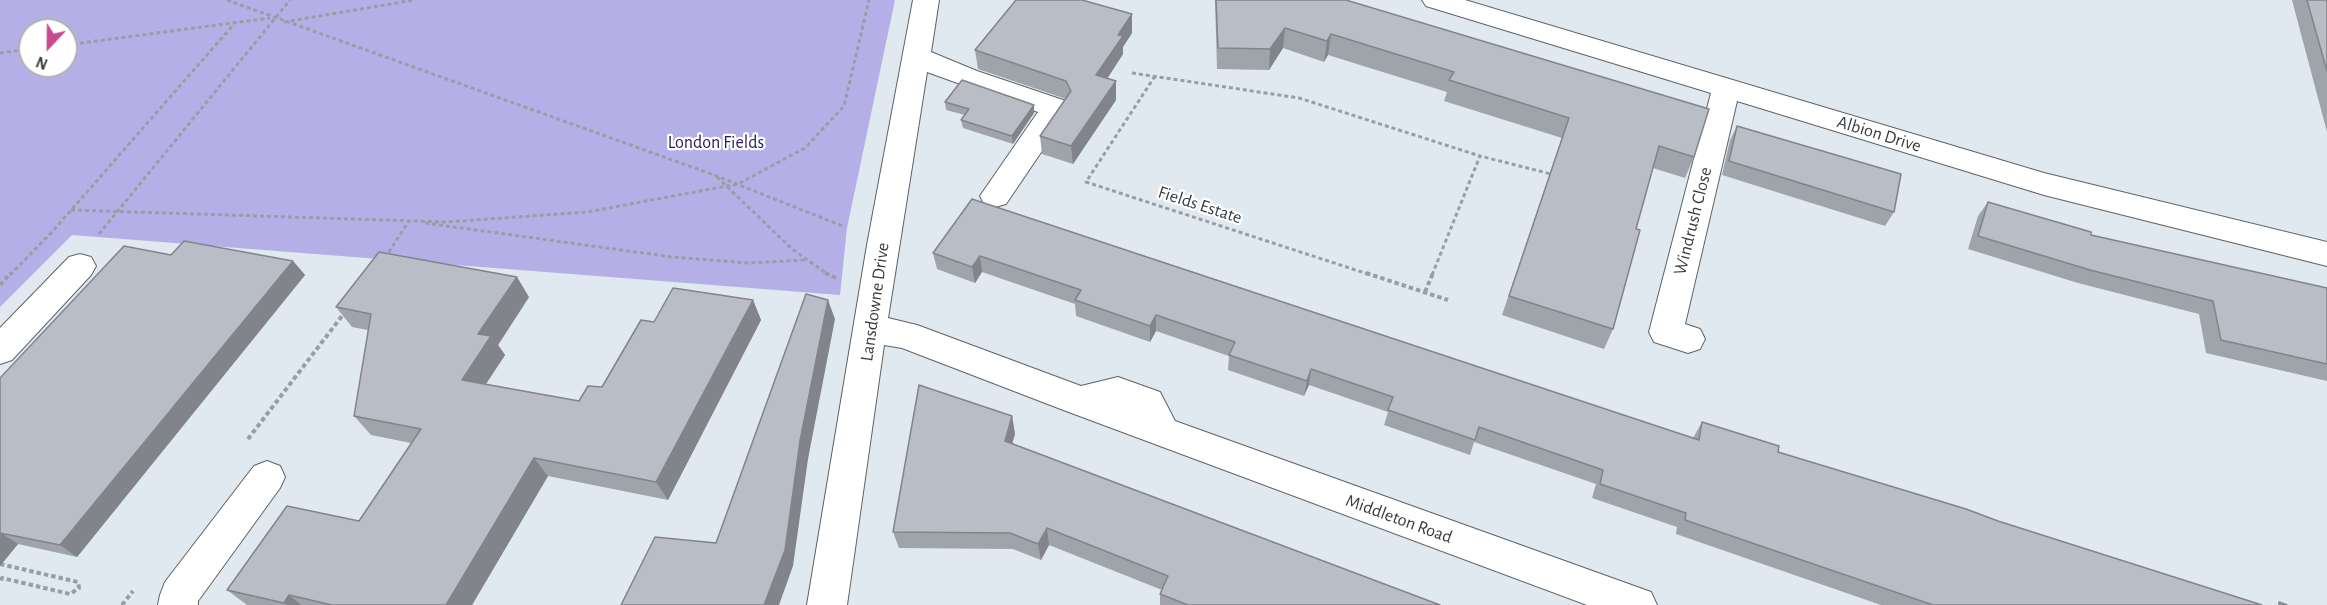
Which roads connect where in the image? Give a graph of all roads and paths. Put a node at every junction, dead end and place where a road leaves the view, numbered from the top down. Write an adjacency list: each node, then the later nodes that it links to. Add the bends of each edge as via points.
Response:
1 (227, 0): 7 (path)
2 (290, 0): 7 (path)
3 (414, 0): 8 (path)
4 (869, 0): 20 (path, via 844,106 806,148)
5 (926, 0): 13 (street, Lansdowne Drive)
6 (1435, 0): 16 (street, Albion Drive)
7 (273, 18): 8 (path); 9 (path); 24 (path)
8 (284, 22): 18 (path)
9 (234, 24): 10 (path); 23 (path)
10 (78, 44)
11 (18, 51): 12 (path)
12 (0, 53)
13 (917, 57): 22 (street, via 1056,108); 36 (street, Lansdowne Drive)
14 (1132, 73): 15 (path)
15 (1155, 76): 17 (path, via 1299,98); 33 (path, Fields Estate, via 1086,182)
16 (1726, 88): 27 (street, Albion Drive, via 2044,184); 37 (street, Windrush Close, via 1666,332)
17 (1480, 156): 19 (path); 33 (path)
18 (714, 175): 20 (path); 21 (path)
19 (1560, 176)
20 (738, 184): 21 (path); 26 (path)
21 (727, 186): 25 (path, via 587,212); 29 (path)
22 (995, 196)
23 (71, 210): 24 (path); 32 (path)
24 (118, 211): 25 (path); 30 (path, via 77,259)
25 (410, 221): 28 (path); 29 (path, via 672,257 748,263)
26 (853, 231)
27 (2327, 254)
28 (384, 259)
29 (804, 260): 31 (path, via 825,275)
30 (80, 266): 38 (street)
31 (842, 280)
32 (0, 285)
33 (1425, 292): 34 (path, Fields Estate)
34 (1448, 300)
35 (348, 307): 43 (path)
36 (872, 329): 39 (street, via 905,335); 50 (street, Lansdowne Drive)
37 (1688, 339)
38 (0, 350)
39 (1046, 388): 40 (street); 41 (street, via 1053,412 1084,424)
40 (1078, 401): 41 (street, Middleton Road); 42 (street, via 1118,391 1148,402)
41 (1122, 417): 42 (street, Middleton Road)
42 (1163, 432): 51 (street, Middleton Road)
43 (241, 448)
44 (267, 477): 49 (street, via 179,595)
45 (0, 564): 46 (path, via 78,582 79,588 70,594 2,578)
46 (0, 581)
47 (136, 587): 48 (path)
48 (122, 605)
49 (178, 605)
50 (827, 605)
51 (1636, 605)

